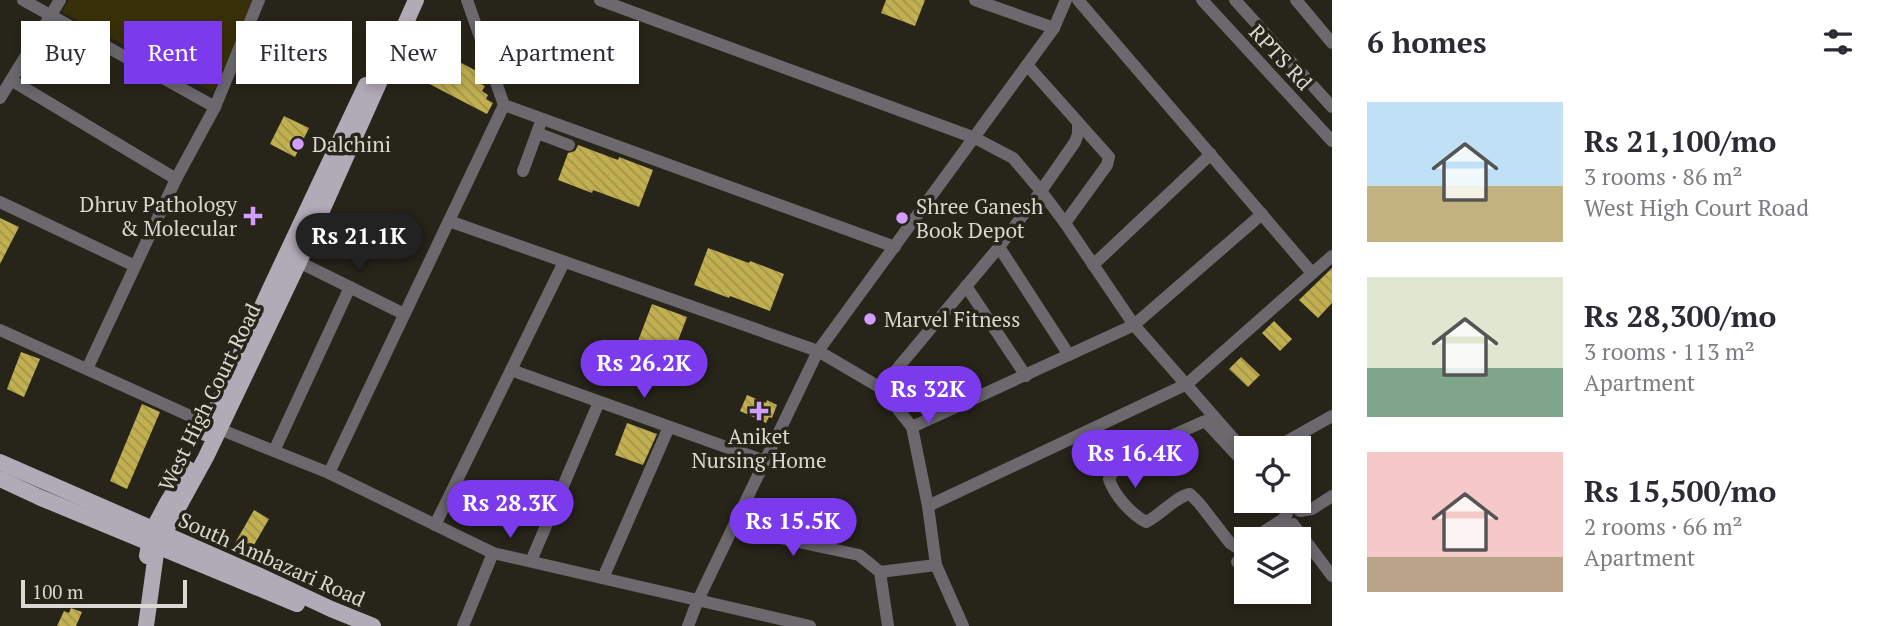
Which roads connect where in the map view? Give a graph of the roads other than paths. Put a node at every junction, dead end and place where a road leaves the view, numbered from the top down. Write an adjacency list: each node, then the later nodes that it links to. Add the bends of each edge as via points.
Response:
1 (23, 0): 14 (street)
2 (60, 0): 14 (street)
3 (259, 0): 21 (street)
4 (404, 0): 60 (main road, via 268,292)
5 (416, 0): 40 (main road, West High Court Road)
6 (467, 0): 20 (street)
7 (600, 0): 26 (street)
8 (975, 0): 15 (street)
9 (1066, 0): 15 (street)
10 (1078, 0): 29 (street)
11 (1202, 0): 27 (street, RPTS Rd)
12 (1235, 0): 22 (street)
13 (1296, 0): 16 (street)
14 (51, 16): 18 (street); 21 (street)
15 (1054, 28): 17 (street)
16 (1332, 43)
17 (1027, 65): 24 (street); 26 (street)
18 (11, 80): 19 (street); 31 (street)
19 (0, 98)
20 (504, 105): 23 (street); 35 (street)
21 (215, 107): 31 (street)
22 (1332, 107)
23 (541, 119): 25 (street); 37 (street)
24 (1078, 123): 32 (street, via 1075,142); 36 (street, via 1109,157)
25 (537, 133): 28 (street); 30 (street)
26 (975, 138): 32 (street, via 1013,158); 37 (street)
27 (1332, 141)
28 (569, 145)
29 (1210, 154): 34 (street); 42 (street)
30 (523, 171)
31 (176, 179): 43 (street)
32 (1041, 191): 36 (street); 38 (street)
33 (0, 202): 43 (street)
34 (1262, 215): 44 (street); 48 (street)
35 (449, 221): 41 (street); 47 (street)
36 (1065, 223): 42 (street)
37 (895, 247): 50 (street)
38 (999, 247): 45 (street); 51 (street)
39 (1332, 256): 44 (street)
40 (299, 262): 46 (street); 60 (main road, West High Court Road)
41 (564, 262): 50 (street); 53 (street)
42 (1093, 265): 48 (street)
43 (135, 266): 52 (street)
44 (1312, 273): 55 (street)
45 (966, 286): 54 (street); 56 (street)
46 (350, 288): 47 (street); 66 (street)
47 (404, 314): 69 (street)
48 (1134, 325): 51 (street); 55 (street)
49 (0, 330): 52 (street)
50 (818, 351): 56 (street); 67 (street)
51 (1069, 355): 54 (street)
52 (87, 369): 60 (street)
53 (511, 370): 57 (street); 75 (street)
54 (1026, 376): 62 (street)
55 (1187, 384): 59 (street); 72 (street)
56 (881, 388): 62 (street)
57 (599, 402): 61 (street); 82 (street)
58 (1332, 416): 63 (street)
59 (1214, 424): 64 (street); 65 (street); 79 (street, via 1205,421 1160,441 1109,479 1112,489 1146,522 1190,494)
60 (214, 427): 66 (street); 78 (main road, via 167,503)
61 (668, 427): 67 (street); 86 (street)
62 (912, 427): 72 (street)
63 (1296, 436)
64 (1234, 442)
65 (1234, 450)
66 (274, 451): 69 (street)
67 (765, 461): 77 (street)
68 (0, 462): 78 (main road, South Ambazari Road)
69 (329, 473): 75 (street)
70 (0, 479): 78 (main road, South Ambazari Road)
71 (1332, 496): 73 (street)
72 (928, 506): 83 (street)
73 (1311, 509)
74 (1287, 513): 76 (street)
75 (435, 525): 81 (street)
76 (1271, 527)
77 (733, 528): 84 (street, via 859,555); 87 (street)
78 (155, 537): 88 (main road); 89 (main road); 90 (main road, South Ambazari Road); 91 (main road, South Ambazari Road)
79 (1234, 546)
80 (1311, 548): 85 (street)
81 (493, 553): 82 (street); 92 (street)
82 (531, 561): 86 (street)
83 (936, 565): 84 (street); 96 (street)
84 (880, 572): 95 (street)
85 (1332, 576)
86 (603, 578): 87 (street)
87 (698, 600): 93 (street); 94 (street)
88 (137, 626)
89 (146, 626)
90 (348, 626)
91 (373, 626)
92 (463, 626)
93 (688, 626)
94 (810, 626)
95 (888, 626)
96 (963, 626)

